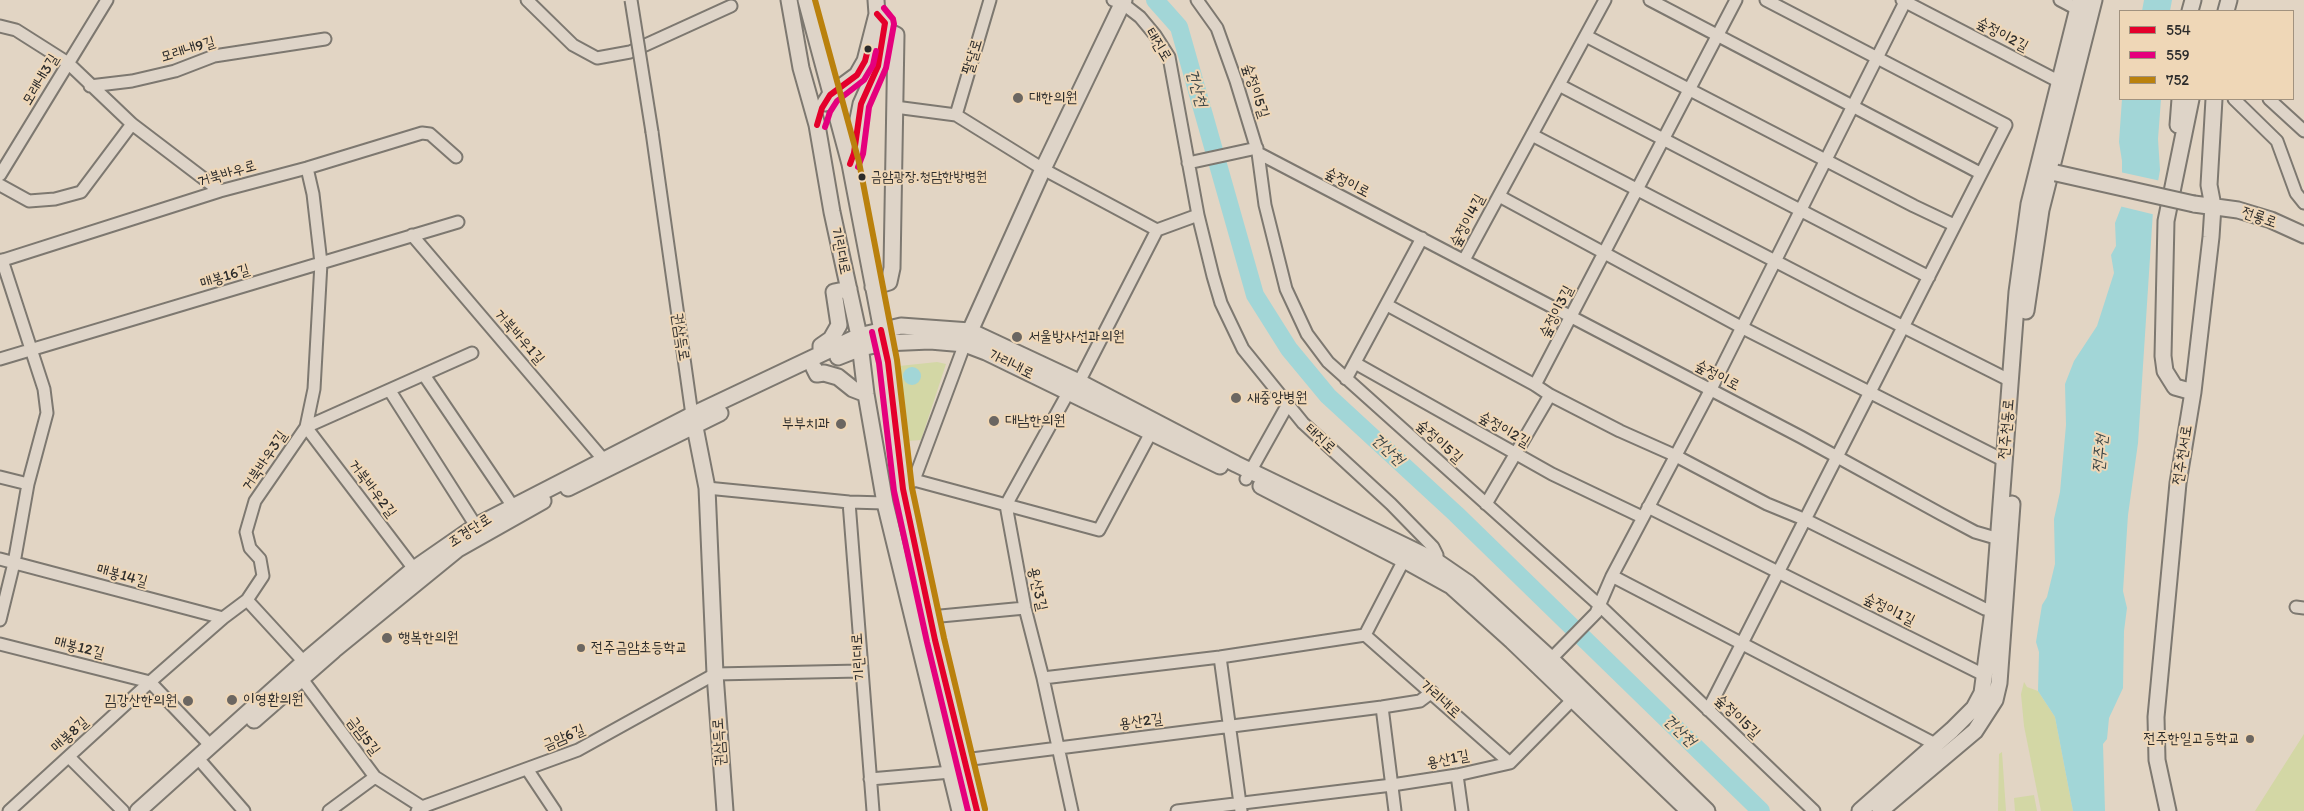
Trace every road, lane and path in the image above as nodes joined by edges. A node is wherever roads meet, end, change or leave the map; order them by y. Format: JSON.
{"nodes":[{"id":1,"x":107,"y":0,"type":"edge"},
{"id":2,"x":528,"y":0,"type":"edge"},
{"id":3,"x":631,"y":0,"type":"edge"},
{"id":4,"x":789,"y":0,"type":"edge"},
{"id":5,"x":806,"y":0,"type":"edge"},
{"id":6,"x":990,"y":0,"type":"edge"},
{"id":7,"x":1197,"y":0,"type":"edge"},
{"id":8,"x":1605,"y":0,"type":"edge"},
{"id":9,"x":1736,"y":0,"type":"edge"},
{"id":10,"x":1766,"y":0,"type":"edge"},
{"id":11,"x":2060,"y":0,"type":"edge"},
{"id":12,"x":2094,"y":0,"type":"edge"},
{"id":13,"x":1120,"y":1,"type":"edge"},
{"id":14,"x":1904,"y":1,"type":"edge"},
{"id":15,"x":1655,"y":3,"type":"edge"},
{"id":16,"x":2079,"y":4,"type":"edge"},
{"id":17,"x":731,"y":6,"type":"dead end"},
{"id":18,"x":876,"y":7,"type":"edge"},
{"id":19,"x":0,"y":26,"type":"edge"},
{"id":20,"x":884,"y":29,"type":"junction"},
{"id":21,"x":1586,"y":36,"type":"junction"},
{"id":22,"x":1718,"y":36,"type":"junction"},
{"id":23,"x":325,"y":40,"type":"dead end"},
{"id":24,"x":1877,"y":56,"type":"junction"},
{"id":25,"x":68,"y":63,"type":"junction"},
{"id":26,"x":2058,"y":81,"type":"junction"},
{"id":27,"x":1559,"y":85,"type":"junction"},
{"id":28,"x":90,"y":86,"type":"junction"},
{"id":29,"x":1690,"y":89,"type":"junction"},
{"id":30,"x":830,"y":95,"type":"junction"},
{"id":31,"x":2180,"y":100,"type":"edge"},
{"id":32,"x":2191,"y":100,"type":"edge"},
{"id":33,"x":2214,"y":100,"type":"edge"},
{"id":34,"x":2235,"y":100,"type":"edge"},
{"id":35,"x":2271,"y":100,"type":"edge"},
{"id":36,"x":1852,"y":106,"type":"junction"},
{"id":37,"x":895,"y":107,"type":"junction"},
{"id":38,"x":956,"y":114,"type":"junction"},
{"id":39,"x":132,"y":124,"type":"junction"},
{"id":40,"x":817,"y":125,"type":"junction"},
{"id":41,"x":2304,"y":131,"type":"edge"},
{"id":42,"x":1532,"y":136,"type":"junction"},
{"id":43,"x":1664,"y":139,"type":"junction"},
{"id":44,"x":2182,"y":142,"type":"junction"},
{"id":45,"x":1258,"y":151,"type":"junction"},
{"id":46,"x":456,"y":157,"type":"dead end"},
{"id":47,"x":1826,"y":160,"type":"junction"},
{"id":48,"x":1192,"y":162,"type":"junction"},
{"id":49,"x":850,"y":164,"type":"junction"},
{"id":50,"x":307,"y":168,"type":"junction"},
{"id":51,"x":1043,"y":169,"type":"junction"},
{"id":52,"x":2047,"y":172,"type":"junction"},
{"id":53,"x":1980,"y":173,"type":"junction"},
{"id":54,"x":0,"y":175,"type":"edge"},
{"id":55,"x":0,"y":185,"type":"edge"},
{"id":56,"x":1637,"y":190,"type":"junction"},
{"id":57,"x":220,"y":191,"type":"junction"},
{"id":58,"x":1499,"y":196,"type":"junction"},
{"id":59,"x":2304,"y":202,"type":"edge"},
{"id":60,"x":2213,"y":206,"type":"junction"},
{"id":61,"x":1801,"y":210,"type":"junction"},
{"id":62,"x":1198,"y":215,"type":"junction"},
{"id":63,"x":458,"y":222,"type":"dead end"},
{"id":64,"x":1954,"y":224,"type":"junction"},
{"id":65,"x":1157,"y":230,"type":"junction"},
{"id":66,"x":412,"y":235,"type":"junction"},
{"id":67,"x":2304,"y":235,"type":"edge"},
{"id":68,"x":1422,"y":238,"type":"junction"},
{"id":69,"x":1604,"y":253,"type":"junction"},
{"id":70,"x":1,"y":260,"type":"edge"},
{"id":71,"x":1464,"y":260,"type":"junction"},
{"id":72,"x":1774,"y":262,"type":"junction"},
{"id":73,"x":321,"y":263,"type":"junction"},
{"id":74,"x":1929,"y":276,"type":"junction"},
{"id":75,"x":873,"y":287,"type":"junction"},
{"id":76,"x":848,"y":289,"type":"junction"},
{"id":77,"x":1387,"y":304,"type":"junction"},
{"id":78,"x":1571,"y":316,"type":"junction"},
{"id":79,"x":1741,"y":326,"type":"junction"},
{"id":80,"x":1903,"y":326,"type":"junction"},
{"id":81,"x":883,"y":337,"type":"junction"},
{"id":82,"x":967,"y":338,"type":"junction"},
{"id":83,"x":860,"y":342,"type":"junction"},
{"id":84,"x":32,"y":350,"type":"junction"},
{"id":85,"x":472,"y":354,"type":"dead end"},
{"id":86,"x":0,"y":359,"type":"edge"},
{"id":87,"x":818,"y":362,"type":"junction"},
{"id":88,"x":1355,"y":362,"type":"junction"},
{"id":89,"x":424,"y":375,"type":"junction"},
{"id":90,"x":1346,"y":379,"type":"junction"},
{"id":91,"x":2011,"y":381,"type":"junction"},
{"id":92,"x":1536,"y":385,"type":"junction"},
{"id":93,"x":1074,"y":388,"type":"junction"},
{"id":94,"x":1711,"y":389,"type":"junction"},
{"id":95,"x":390,"y":391,"type":"junction"},
{"id":96,"x":1871,"y":391,"type":"junction"},
{"id":97,"x":2193,"y":392,"type":"junction"},
{"id":98,"x":866,"y":394,"type":"junction"},
{"id":99,"x":1550,"y":395,"type":"junction"},
{"id":100,"x":1288,"y":404,"type":"junction"},
{"id":101,"x":694,"y":420,"type":"junction"},
{"id":102,"x":306,"y":427,"type":"junction"},
{"id":103,"x":1154,"y":427,"type":"junction"},
{"id":104,"x":1516,"y":454,"type":"junction"},
{"id":105,"x":1674,"y":455,"type":"junction"},
{"id":106,"x":1837,"y":457,"type":"junction"},
{"id":107,"x":603,"y":459,"type":"junction"},
{"id":108,"x":2005,"y":461,"type":"junction"},
{"id":109,"x":1248,"y":474,"type":"junction"},
{"id":110,"x":0,"y":477,"type":"edge"},
{"id":111,"x":28,"y":484,"type":"junction"},
{"id":112,"x":908,"y":485,"type":"junction"},
{"id":113,"x":707,"y":488,"type":"junction"},
{"id":114,"x":848,"y":502,"type":"junction"},
{"id":115,"x":885,"y":503,"type":"junction"},
{"id":116,"x":1486,"y":504,"type":"junction"},
{"id":117,"x":512,"y":505,"type":"junction"},
{"id":118,"x":1006,"y":506,"type":"junction"},
{"id":119,"x":1645,"y":512,"type":"junction"},
{"id":120,"x":1806,"y":520,"type":"junction"},
{"id":121,"x":476,"y":526,"type":"junction"},
{"id":122,"x":1709,"y":539,"type":"joint"},
{"id":123,"x":1998,"y":539,"type":"junction"},
{"id":124,"x":1407,"y":554,"type":"junction"},
{"id":125,"x":0,"y":559,"type":"edge"},
{"id":126,"x":1436,"y":561,"type":"junction"},
{"id":127,"x":14,"y":563,"type":"junction"},
{"id":128,"x":414,"y":569,"type":"junction"},
{"id":129,"x":1779,"y":571,"type":"junction"},
{"id":130,"x":1612,"y":576,"type":"junction"},
{"id":131,"x":247,"y":600,"type":"junction"},
{"id":132,"x":1025,"y":608,"type":"junction"},
{"id":133,"x":1597,"y":608,"type":"junction"},
{"id":134,"x":1993,"y":610,"type":"junction"},
{"id":135,"x":930,"y":617,"type":"junction"},
{"id":136,"x":223,"y":618,"type":"junction"},
{"id":137,"x":0,"y":620,"type":"edge"},
{"id":138,"x":1365,"y":635,"type":"junction"},
{"id":139,"x":1743,"y":643,"type":"junction"},
{"id":140,"x":0,"y":644,"type":"edge"},
{"id":141,"x":1220,"y":657,"type":"junction"},
{"id":142,"x":1550,"y":660,"type":"junction"},
{"id":143,"x":304,"y":662,"type":"junction"},
{"id":144,"x":860,"y":671,"type":"junction"},
{"id":145,"x":715,"y":674,"type":"junction"},
{"id":146,"x":1986,"y":676,"type":"junction"},
{"id":147,"x":302,"y":678,"type":"junction"},
{"id":148,"x":1044,"y":678,"type":"junction"},
{"id":149,"x":150,"y":682,"type":"junction"},
{"id":150,"x":1432,"y":692,"type":"junction"},
{"id":151,"x":1578,"y":695,"type":"junction"},
{"id":152,"x":1382,"y":707,"type":"junction"},
{"id":153,"x":1708,"y":710,"type":"junction"},
{"id":154,"x":1229,"y":726,"type":"junction"},
{"id":155,"x":1935,"y":744,"type":"junction"},
{"id":156,"x":210,"y":745,"type":"junction"},
{"id":157,"x":1057,"y":747,"type":"junction"},
{"id":158,"x":69,"y":756,"type":"junction"},
{"id":159,"x":964,"y":760,"type":"junction"},
{"id":160,"x":1510,"y":762,"type":"junction"},
{"id":161,"x":203,"y":764,"type":"junction"},
{"id":162,"x":527,"y":769,"type":"junction"},
{"id":163,"x":950,"y":772,"type":"junction"},
{"id":164,"x":1457,"y":774,"type":"junction"},
{"id":165,"x":375,"y":777,"type":"junction"},
{"id":166,"x":870,"y":779,"type":"junction"},
{"id":167,"x":1392,"y":785,"type":"junction"},
{"id":168,"x":1241,"y":808,"type":"edge"},
{"id":169,"x":421,"y":810,"type":"edge"},
{"id":170,"x":9,"y":811,"type":"edge"},
{"id":171,"x":123,"y":811,"type":"edge"},
{"id":172,"x":138,"y":811,"type":"edge"},
{"id":173,"x":152,"y":811,"type":"edge"},
{"id":174,"x":244,"y":811,"type":"edge"},
{"id":175,"x":330,"y":811,"type":"edge"},
{"id":176,"x":555,"y":811,"type":"edge"},
{"id":177,"x":725,"y":811,"type":"edge"},
{"id":178,"x":873,"y":811,"type":"edge"},
{"id":179,"x":960,"y":811,"type":"edge"},
{"id":180,"x":977,"y":811,"type":"edge"},
{"id":181,"x":1072,"y":811,"type":"edge"},
{"id":182,"x":1178,"y":811,"type":"edge"},
{"id":183,"x":1395,"y":811,"type":"edge"},
{"id":184,"x":1462,"y":811,"type":"edge"},
{"id":185,"x":1689,"y":811,"type":"edge"},
{"id":186,"x":1707,"y":811,"type":"edge"},
{"id":187,"x":1814,"y":811,"type":"edge"},
{"id":188,"x":1860,"y":811,"type":"edge"},
{"id":189,"x":1880,"y":811,"type":"edge"},
{"id":190,"x":2168,"y":811,"type":"edge"}],
"edges":[{"from":1,"to":25,"type":"street","name":"모래내3길"},
{"from":2,"to":17,"type":"street"},
{"from":3,"to":101,"type":"street","name":"권삼득로","bridge":true},
{"from":4,"to":40,"type":"street","name":"기린대로"},
{"from":5,"to":30,"type":"street","name":"기린대로"},
{"from":6,"to":38,"type":"street","name":"팔달로"},
{"from":7,"to":45,"type":"street","name":"숲정이5길"},
{"from":8,"to":21,"type":"street","name":"숲정이4길"},
{"from":9,"to":22,"type":"street","name":"숲정이3길"},
{"from":10,"to":24,"type":"street"},
{"from":11,"to":16,"type":"street"},
{"from":12,"to":52,"type":"street","name":"전주천동로"},
{"from":13,"to":48,"type":"street","name":"태진로"},
{"from":13,"to":51,"type":"street","name":"태진로"},
{"from":14,"to":24,"type":"street","name":"숲정이2길"},
{"from":14,"to":26,"type":"street","name":"숲정이2길"},
{"from":15,"to":22,"type":"street"},
{"from":16,"to":26,"type":"street","name":"전주천동로"},
{"from":18,"to":20,"type":"street"},
{"from":18,"to":30,"type":"street"},
{"from":19,"to":25,"type":"street"},
{"from":20,"to":37,"type":"street"},
{"from":20,"to":49,"type":"street"},
{"from":21,"to":27,"type":"street","name":"숲정이4길"},
{"from":21,"to":29,"type":"street"},
{"from":22,"to":29,"type":"street","name":"숲정이3길"},
{"from":22,"to":36,"type":"street"},
{"from":23,"to":28,"type":"street","name":"모래내9길"},
{"from":24,"to":36,"type":"street","name":"숲정이2길"},
{"from":24,"to":53,"type":"street"},
{"from":25,"to":28,"type":"street"},
{"from":25,"to":54,"type":"street","name":"모래내3길"},
{"from":26,"to":52,"type":"street","name":"전주천동로"},
{"from":27,"to":42,"type":"street","name":"숲정이4길"},
{"from":27,"to":43,"type":"street"},
{"from":28,"to":39,"type":"street"},
{"from":29,"to":43,"type":"street","name":"숲정이3길"},
{"from":29,"to":47,"type":"street"},
{"from":30,"to":40,"type":"street"},
{"from":30,"to":49,"type":"street","name":"기린대로"},
{"from":31,"to":44,"type":"street"},
{"from":32,"to":44,"type":"street"},
{"from":33,"to":60,"type":"street","name":"전주천서로"},
{"from":34,"to":59,"type":"street"},
{"from":35,"to":41,"type":"street"},
{"from":36,"to":47,"type":"street","name":"숲정이2길"},
{"from":36,"to":53,"type":"street"},
{"from":37,"to":38,"type":"street"},
{"from":37,"to":75,"type":"street"},
{"from":38,"to":51,"type":"street"},
{"from":39,"to":55,"type":"street"},
{"from":39,"to":57,"type":"street"},
{"from":40,"to":76,"type":"street","name":"기린대로"},
{"from":42,"to":56,"type":"street"},
{"from":42,"to":58,"type":"street","name":"숲정이4길"},
{"from":43,"to":56,"type":"street","name":"숲정이3길"},
{"from":43,"to":61,"type":"street"},
{"from":44,"to":97,"type":"street"},
{"from":45,"to":48,"type":"street"},
{"from":45,"to":68,"type":"street","name":"숲정이로"},
{"from":45,"to":90,"type":"street","name":"숲정이5길"},
{"from":46,"to":50,"type":"street","name":"거북바우로"},
{"from":47,"to":61,"type":"street","name":"숲정이2길"},
{"from":47,"to":64,"type":"street"},
{"from":48,"to":62,"type":"street","name":"태진로"},
{"from":49,"to":75,"type":"street","name":"기린대로"},
{"from":50,"to":57,"type":"street","name":"거북바우로"},
{"from":50,"to":73,"type":"street","name":"거북바우3길"},
{"from":51,"to":65,"type":"street"},
{"from":51,"to":82,"type":"street","name":"태진로"},
{"from":52,"to":60,"type":"street","name":"전룡로","bridge":true},
{"from":52,"to":91,"type":"street","name":"전주천동로"},
{"from":52,"to":189,"type":"street","name":"전주천동로"},
{"from":53,"to":64,"type":"street"},
{"from":56,"to":69,"type":"street","name":"숲정이3길"},
{"from":56,"to":72,"type":"street"},
{"from":57,"to":70,"type":"street","name":"거북바우로"},
{"from":58,"to":69,"type":"street","name":"숲정이4길"},
{"from":58,"to":71,"type":"street","name":"숲정이4길"},
{"from":60,"to":67,"type":"street","name":"전룡로"},
{"from":60,"to":97,"type":"street","name":"전주천서로"},
{"from":61,"to":72,"type":"street","name":"숲정이2길"},
{"from":61,"to":74,"type":"street"},
{"from":62,"to":65,"type":"street"},
{"from":62,"to":100,"type":"street","name":"태진로"},
{"from":63,"to":66,"type":"street","name":"매봉16길"},
{"from":64,"to":74,"type":"street"},
{"from":65,"to":93,"type":"street"},
{"from":66,"to":73,"type":"street","name":"매봉16길"},
{"from":66,"to":107,"type":"street","name":"거북바우1길"},
{"from":68,"to":71,"type":"street","name":"숲정이로"},
{"from":68,"to":77,"type":"street"},
{"from":69,"to":78,"type":"street","name":"숲정이3길"},
{"from":69,"to":79,"type":"street"},
{"from":70,"to":84,"type":"street"},
{"from":71,"to":78,"type":"street","name":"숲정이로"},
{"from":72,"to":79,"type":"street","name":"숲정이2길"},
{"from":72,"to":80,"type":"street"},
{"from":73,"to":84,"type":"street","name":"매봉16길"},
{"from":73,"to":102,"type":"street","name":"거북바우3길"},
{"from":74,"to":80,"type":"street"},
{"from":75,"to":81,"type":"street","name":"기린대로"},
{"from":76,"to":83,"type":"street","name":"기린대로"},
{"from":76,"to":87,"type":"street"},
{"from":77,"to":88,"type":"street"},
{"from":77,"to":92,"type":"street"},
{"from":78,"to":92,"type":"street","name":"숲정이3길"},
{"from":78,"to":94,"type":"street","name":"숲정이로"},
{"from":79,"to":94,"type":"street","name":"숲정이2길"},
{"from":79,"to":96,"type":"street"},
{"from":80,"to":91,"type":"street"},
{"from":80,"to":96,"type":"street"},
{"from":81,"to":82,"type":"street","name":"가리내로"},
{"from":81,"to":83,"type":"street","name":"가리내로"},
{"from":81,"to":112,"type":"street","name":"기린대로"},
{"from":82,"to":93,"type":"street","name":"가리내로"},
{"from":82,"to":112,"type":"street"},
{"from":83,"to":87,"type":"street","name":"조경단로"},
{"from":83,"to":98,"type":"street","name":"기린대로"},
{"from":84,"to":86,"type":"street","name":"매봉16길"},
{"from":84,"to":111,"type":"street"},
{"from":85,"to":89,"type":"street","name":"거북바우3길"},
{"from":87,"to":98,"type":"street"},
{"from":87,"to":101,"type":"street","name":"조경단로"},
{"from":88,"to":90,"type":"street"},
{"from":88,"to":104,"type":"street","name":"숲정이2길"},
{"from":89,"to":95,"type":"street","name":"거북바우3길"},
{"from":89,"to":117,"type":"street"},
{"from":90,"to":116,"type":"street","name":"숲정이5길"},
{"from":91,"to":108,"type":"street","name":"전주천동로"},
{"from":92,"to":99,"type":"street"},
{"from":93,"to":103,"type":"street","name":"가리내로"},
{"from":93,"to":118,"type":"street"},
{"from":94,"to":105,"type":"street","name":"숲정이2길"},
{"from":94,"to":106,"type":"street","name":"숲정이로"},
{"from":95,"to":102,"type":"street","name":"거북바우3길"},
{"from":95,"to":121,"type":"street"},
{"from":96,"to":106,"type":"street"},
{"from":96,"to":108,"type":"street"},
{"from":97,"to":190,"type":"street","name":"전주천서로"},
{"from":98,"to":115,"type":"street","name":"기린대로"},
{"from":99,"to":104,"type":"street"},
{"from":99,"to":105,"type":"street"},
{"from":100,"to":109,"type":"street"},
{"from":100,"to":126,"type":"street","name":"태진로"},
{"from":101,"to":107,"type":"street","name":"조경단로"},
{"from":101,"to":113,"type":"street","name":"권삼득로"},
{"from":101,"to":147,"type":"street","name":"조경단로"},
{"from":102,"to":128,"type":"street","name":"거북바우2길"},
{"from":102,"to":131,"type":"street","name":"거북바우3길"},
{"from":103,"to":109,"type":"street","name":"가리내로"},
{"from":103,"to":118,"type":"street"},
{"from":104,"to":116,"type":"street"},
{"from":104,"to":119,"type":"street","name":"숲정이2길"},
{"from":105,"to":119,"type":"street","name":"숲정이2길"},
{"from":105,"to":120,"type":"street"},
{"from":106,"to":120,"type":"street"},
{"from":106,"to":123,"type":"street","name":"숲정이로"},
{"from":107,"to":117,"type":"street","name":"조경단로"},
{"from":108,"to":123,"type":"street","name":"전주천동로"},
{"from":109,"to":124,"type":"street","name":"가리내로"},
{"from":110,"to":111,"type":"street"},
{"from":111,"to":127,"type":"street"},
{"from":112,"to":118,"type":"street"},
{"from":112,"to":135,"type":"street","name":"기린대로"},
{"from":113,"to":114,"type":"street"},
{"from":113,"to":145,"type":"street","name":"권삼득로"},
{"from":114,"to":115,"type":"street"},
{"from":114,"to":144,"type":"street","name":"기린대로"},
{"from":115,"to":163,"type":"street","name":"기린대로"},
{"from":116,"to":133,"type":"street","name":"숲정이5길"},
{"from":117,"to":121,"type":"street","name":"조경단로"},
{"from":118,"to":132,"type":"street","name":"용산3길"},
{"from":119,"to":122,"type":"street","name":"숲정이2길"},
{"from":119,"to":130,"type":"street","name":"숲정이2길"},
{"from":120,"to":129,"type":"street"},
{"from":120,"to":134,"type":"street"},
{"from":121,"to":128,"type":"street","name":"조경단로"},
{"from":122,"to":129,"type":"street","name":"숲정이1길"},
{"from":123,"to":134,"type":"street","name":"전주천동로"},
{"from":124,"to":126,"type":"street","name":"가리내로"},
{"from":124,"to":138,"type":"street"},
{"from":124,"to":142,"type":"street","name":"가리내로"},
{"from":125,"to":127,"type":"street","name":"매봉14길"},
{"from":126,"to":142,"type":"street","name":"가리내로"},
{"from":127,"to":136,"type":"street","name":"매봉14길"},
{"from":127,"to":137,"type":"street"},
{"from":128,"to":143,"type":"street","name":"조경단로"},
{"from":129,"to":139,"type":"street"},
{"from":129,"to":146,"type":"street","name":"숲정이1길"},
{"from":130,"to":133,"type":"street","name":"숲정이2길"},
{"from":130,"to":139,"type":"street"},
{"from":131,"to":136,"type":"street"},
{"from":131,"to":143,"type":"street"},
{"from":132,"to":135,"type":"street"},
{"from":132,"to":148,"type":"street","name":"용산3길"},
{"from":133,"to":142,"type":"street","name":"숲정이2길"},
{"from":133,"to":153,"type":"street","name":"숲정이5길"},
{"from":134,"to":146,"type":"street","name":"전주천동로"},
{"from":135,"to":159,"type":"street","name":"기린대로"},
{"from":136,"to":149,"type":"street"},
{"from":138,"to":141,"type":"street"},
{"from":138,"to":150,"type":"street","name":"가리내로"},
{"from":139,"to":153,"type":"street"},
{"from":139,"to":155,"type":"street"},
{"from":140,"to":149,"type":"street","name":"매봉12길"},
{"from":141,"to":148,"type":"street"},
{"from":141,"to":154,"type":"street"},
{"from":142,"to":151,"type":"street","name":"가리내로"},
{"from":143,"to":147,"type":"street"},
{"from":143,"to":156,"type":"street","name":"조경단로"},
{"from":144,"to":145,"type":"street"},
{"from":144,"to":166,"type":"street","name":"기린대로"},
{"from":145,"to":162,"type":"street","name":"금암6길"},
{"from":145,"to":177,"type":"street","name":"권삼득로"},
{"from":146,"to":155,"type":"street","name":"전주천동로"},
{"from":147,"to":161,"type":"street","name":"조경단로"},
{"from":147,"to":165,"type":"street","name":"금암5길"},
{"from":148,"to":157,"type":"street","name":"용산3길"},
{"from":149,"to":156,"type":"street"},
{"from":149,"to":158,"type":"street","name":"매봉8길"},
{"from":150,"to":152,"type":"street"},
{"from":150,"to":160,"type":"street","name":"가리내로"},
{"from":151,"to":160,"type":"street"},
{"from":151,"to":185,"type":"street","name":"가리내로"},
{"from":151,"to":186,"type":"street","name":"가리내로"},
{"from":152,"to":154,"type":"street","name":"용산2길"},
{"from":152,"to":167,"type":"street"},
{"from":153,"to":187,"type":"street","name":"숲정이5길"},
{"from":154,"to":157,"type":"street","name":"용산2길"},
{"from":154,"to":168,"type":"street"},
{"from":155,"to":188,"type":"street","name":"전주천동로"},
{"from":156,"to":172,"type":"street","name":"조경단로"},
{"from":157,"to":159,"type":"street"},
{"from":157,"to":181,"type":"street","name":"용산3길"},
{"from":158,"to":170,"type":"street","name":"매봉8길"},
{"from":158,"to":171,"type":"street"},
{"from":159,"to":180,"type":"street","name":"기린대로"},
{"from":160,"to":164,"type":"street","name":"용산1길"},
{"from":161,"to":173,"type":"street","name":"조경단로"},
{"from":161,"to":174,"type":"street"},
{"from":162,"to":169,"type":"street","name":"금암6길"},
{"from":162,"to":176,"type":"street"},
{"from":163,"to":166,"type":"street"},
{"from":163,"to":179,"type":"street","name":"기린대로"},
{"from":164,"to":167,"type":"street","name":"용산1길"},
{"from":164,"to":184,"type":"street"},
{"from":165,"to":169,"type":"street","name":"금암5길"},
{"from":165,"to":175,"type":"street"},
{"from":166,"to":178,"type":"street","name":"기린대로"},
{"from":167,"to":168,"type":"street","name":"용산1길"},
{"from":167,"to":183,"type":"street"},
{"from":168,"to":182,"type":"street"}]}
